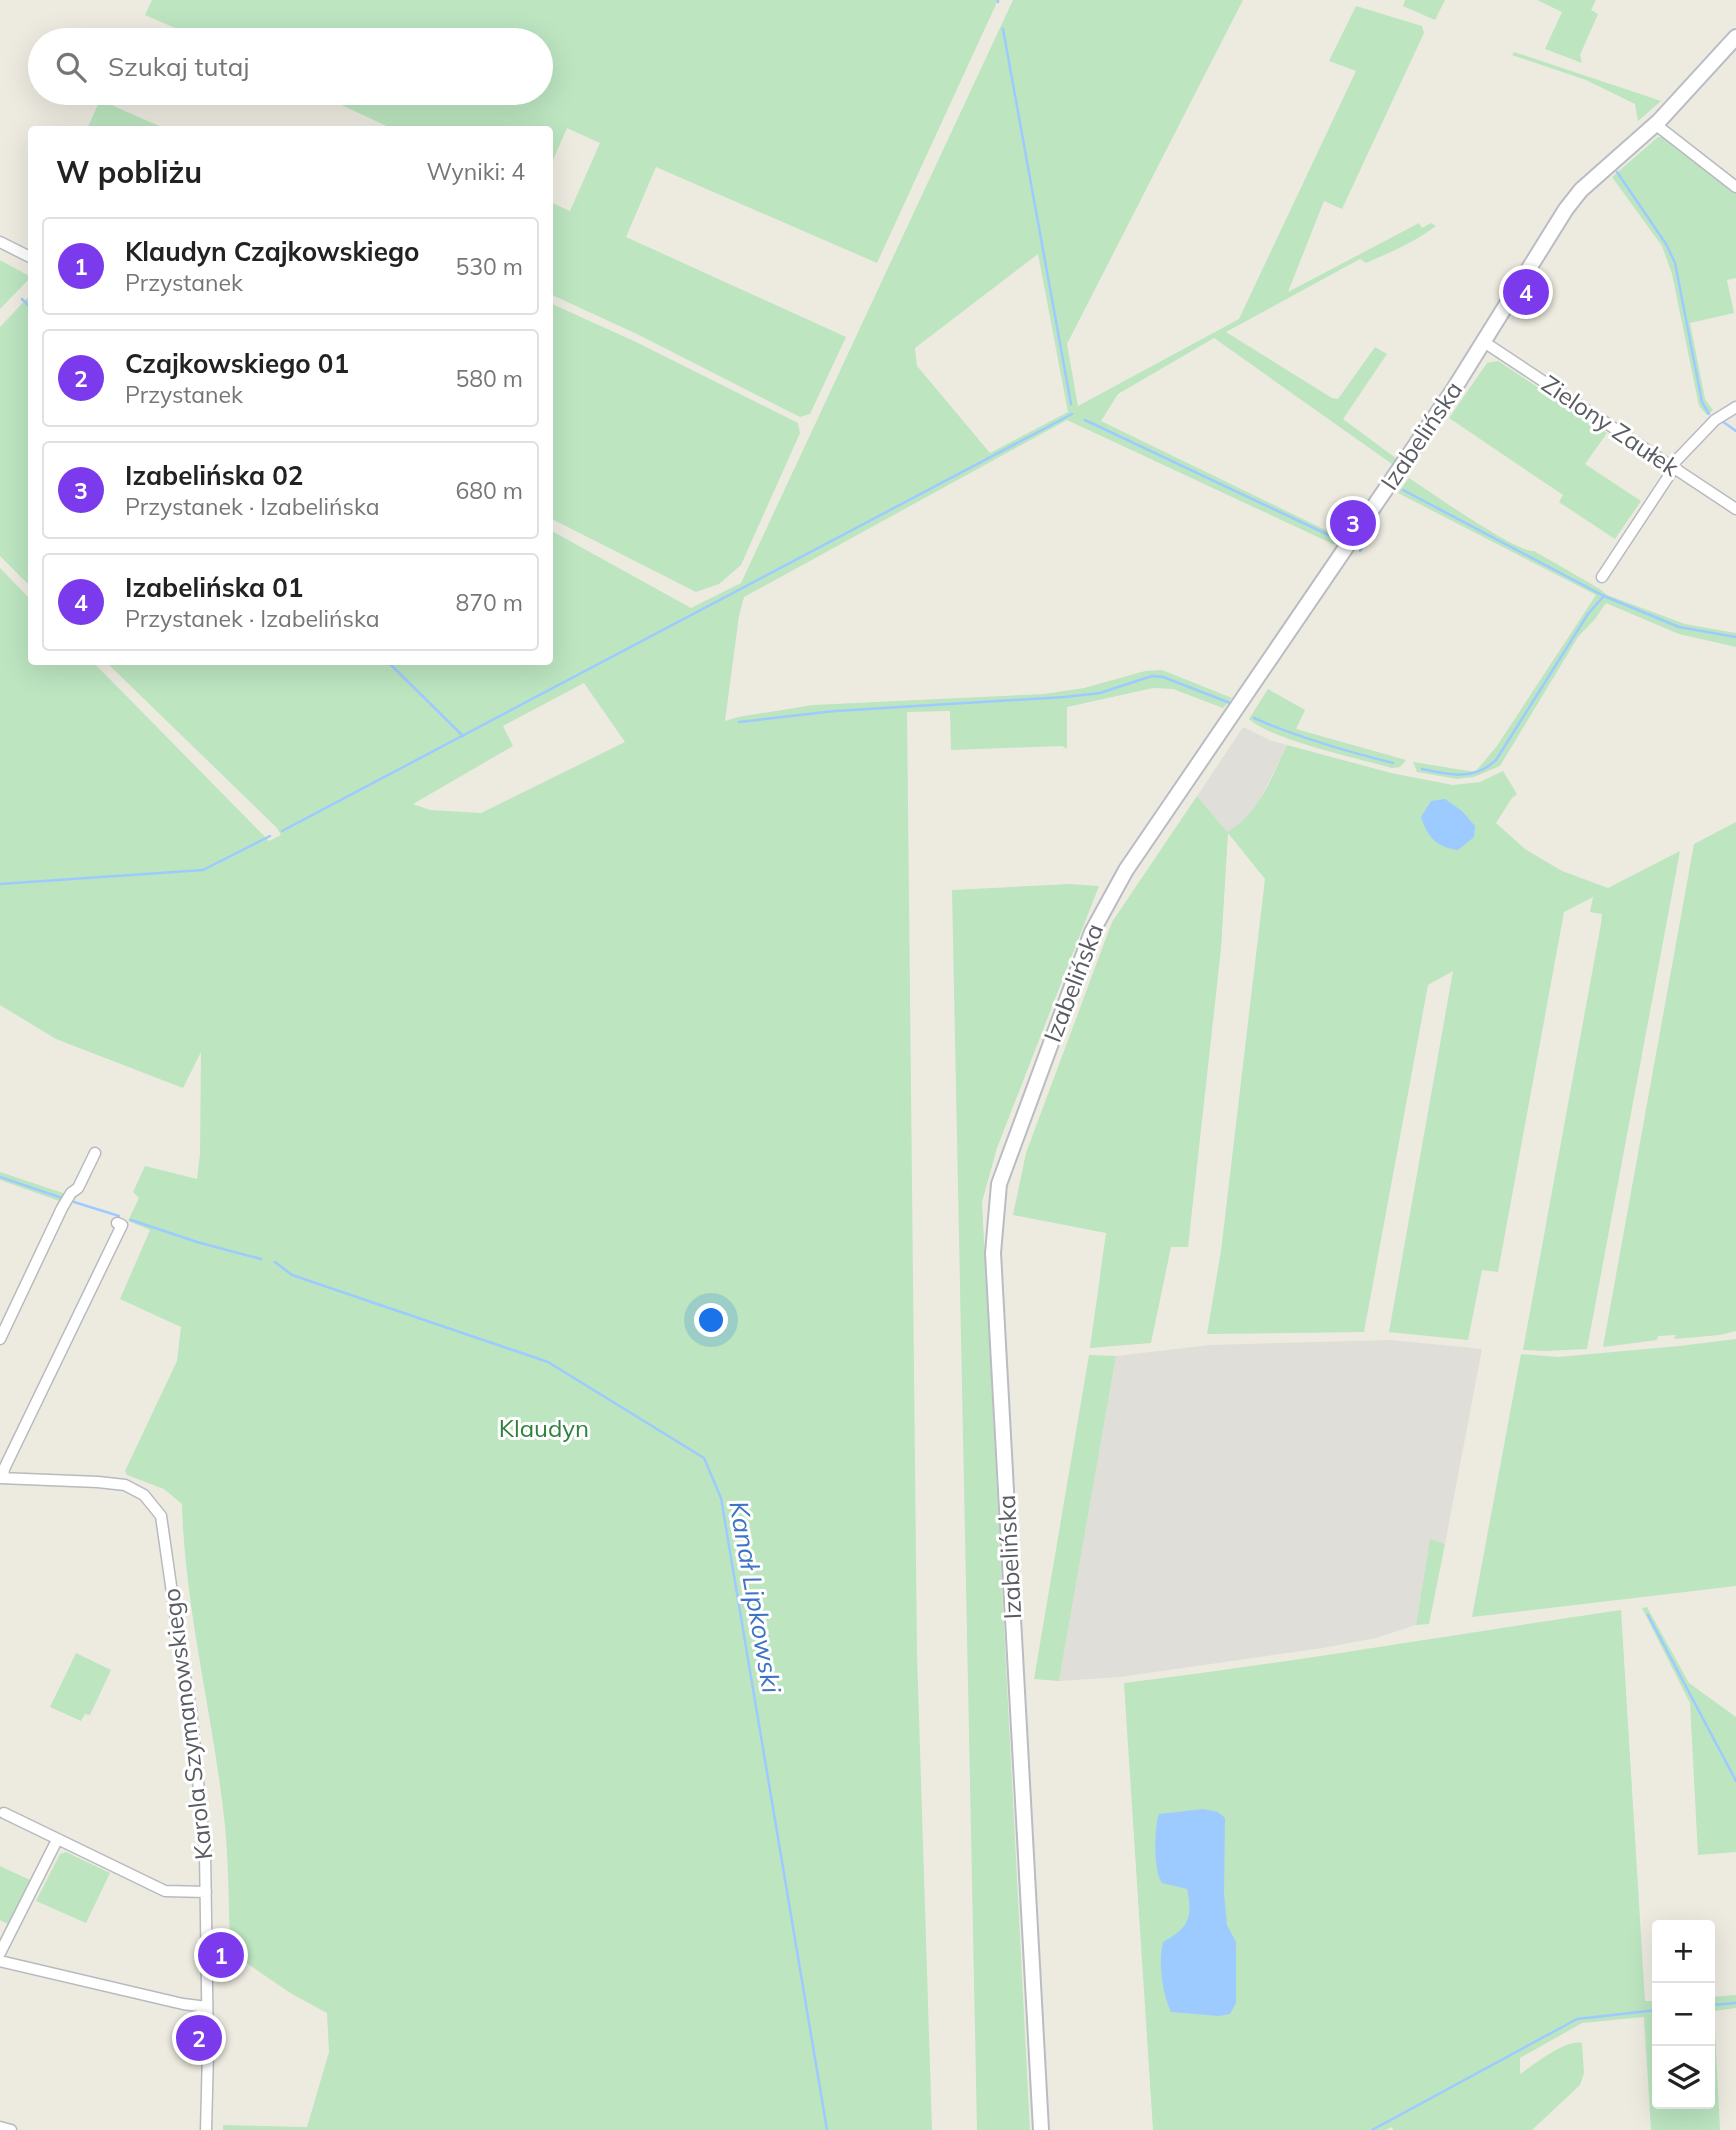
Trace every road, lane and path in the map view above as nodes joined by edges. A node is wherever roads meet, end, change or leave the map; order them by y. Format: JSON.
{"nodes":[{"id":1,"x":1736,"y":37,"type":"edge"},
{"id":2,"x":1655,"y":124,"type":"junction"},
{"id":3,"x":1736,"y":187,"type":"edge"},
{"id":4,"x":0,"y":243,"type":"edge"},
{"id":5,"x":28,"y":256,"type":"edge"},
{"id":6,"x":1485,"y":342,"type":"junction"},
{"id":7,"x":1736,"y":407,"type":"edge"},
{"id":8,"x":1673,"y":467,"type":"junction"},
{"id":9,"x":1736,"y":509,"type":"edge"},
{"id":10,"x":1602,"y":577,"type":"dead end"},
{"id":11,"x":95,"y":1153,"type":"dead end"},
{"id":12,"x":117,"y":1223,"type":"dead end"},
{"id":13,"x":0,"y":1339,"type":"edge"},
{"id":14,"x":1,"y":1478,"type":"edge"},
{"id":15,"x":4,"y":1813,"type":"dead end"},
{"id":16,"x":57,"y":1840,"type":"junction"},
{"id":17,"x":206,"y":1892,"type":"junction"},
{"id":18,"x":0,"y":1953,"type":"edge"},
{"id":19,"x":0,"y":1961,"type":"edge"},
{"id":20,"x":207,"y":2007,"type":"junction"},
{"id":21,"x":0,"y":2127,"type":"edge"},
{"id":22,"x":11,"y":2130,"type":"edge"},
{"id":23,"x":206,"y":2130,"type":"edge"},
{"id":24,"x":1041,"y":2130,"type":"edge"}],
"edges":[{"from":1,"to":2,"type":"street","name":"Izabelińska"},
{"from":2,"to":3,"type":"street"},
{"from":2,"to":6,"type":"street","name":"Izabelińska"},
{"from":4,"to":5,"type":"street"},
{"from":6,"to":8,"type":"street","name":"Zielony Zaułek"},
{"from":6,"to":24,"type":"street","name":"Izabelińska"},
{"from":7,"to":8,"type":"street"},
{"from":8,"to":9,"type":"street","name":"Zielony Zaułek"},
{"from":8,"to":10,"type":"street"},
{"from":11,"to":13,"type":"street"},
{"from":12,"to":14,"type":"street"},
{"from":14,"to":17,"type":"street","name":"Karola Szymanowskiego"},
{"from":15,"to":16,"type":"street"},
{"from":16,"to":17,"type":"street"},
{"from":16,"to":18,"type":"street"},
{"from":17,"to":20,"type":"street","name":"Karola Szymanowskiego"},
{"from":19,"to":20,"type":"street"},
{"from":20,"to":23,"type":"street","name":"Karola Szymanowskiego"},
{"from":21,"to":22,"type":"street"}]}
